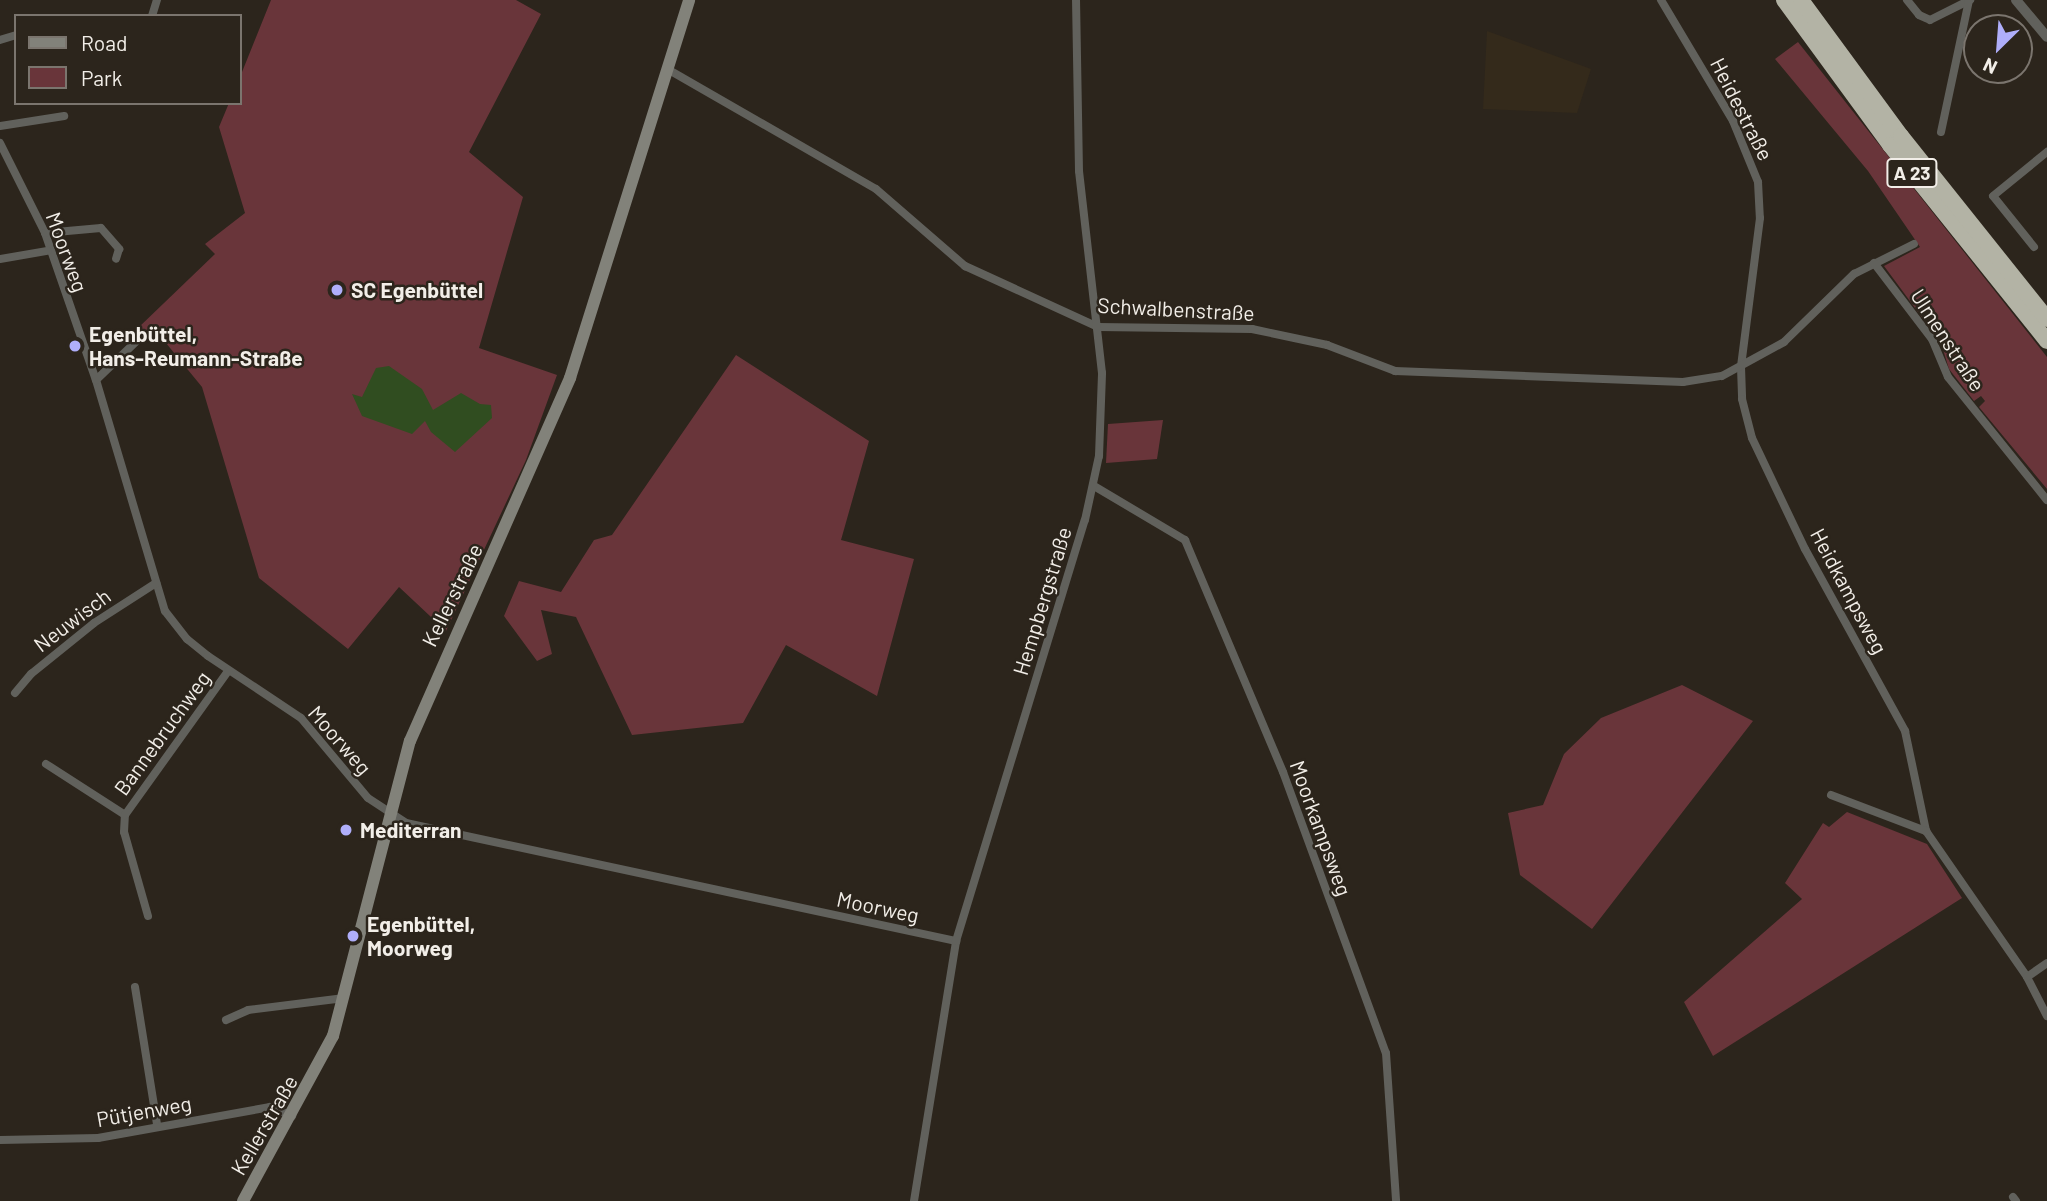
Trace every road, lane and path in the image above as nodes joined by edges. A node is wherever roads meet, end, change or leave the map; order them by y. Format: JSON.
{"nodes":[{"id":1,"x":689,"y":0,"type":"edge"},
{"id":2,"x":1076,"y":0,"type":"edge"},
{"id":3,"x":1661,"y":0,"type":"edge"},
{"id":4,"x":1784,"y":0,"type":"edge"},
{"id":5,"x":1801,"y":0,"type":"edge"},
{"id":6,"x":1908,"y":0,"type":"edge"},
{"id":7,"x":1969,"y":0,"type":"edge"},
{"id":8,"x":2016,"y":0,"type":"edge"},
{"id":9,"x":2047,"y":37,"type":"edge"},
{"id":10,"x":669,"y":70,"type":"junction"},
{"id":11,"x":64,"y":116,"type":"dead end"},
{"id":12,"x":0,"y":126,"type":"edge"},
{"id":13,"x":1941,"y":132,"type":"dead end"},
{"id":14,"x":0,"y":143,"type":"edge"},
{"id":15,"x":2047,"y":152,"type":"edge"},
{"id":16,"x":45,"y":233,"type":"junction"},
{"id":17,"x":1914,"y":244,"type":"dead end"},
{"id":18,"x":2034,"y":247,"type":"dead end"},
{"id":19,"x":47,"y":251,"type":"junction"},
{"id":20,"x":0,"y":258,"type":"edge"},
{"id":21,"x":116,"y":259,"type":"dead end"},
{"id":22,"x":1874,"y":263,"type":"junction"},
{"id":23,"x":2047,"y":319,"type":"edge"},
{"id":24,"x":1098,"y":327,"type":"junction"},
{"id":25,"x":144,"y":334,"type":"dead end"},
{"id":26,"x":2047,"y":341,"type":"edge"},
{"id":27,"x":1741,"y":368,"type":"junction"},
{"id":28,"x":96,"y":380,"type":"junction"},
{"id":29,"x":1094,"y":486,"type":"junction"},
{"id":30,"x":2047,"y":499,"type":"edge"},
{"id":31,"x":156,"y":583,"type":"junction"},
{"id":32,"x":229,"y":671,"type":"junction"},
{"id":33,"x":15,"y":693,"type":"dead end"},
{"id":34,"x":46,"y":764,"type":"dead end"},
{"id":35,"x":1831,"y":794,"type":"dead end"},
{"id":36,"x":389,"y":813,"type":"junction"},
{"id":37,"x":125,"y":815,"type":"junction"},
{"id":38,"x":1926,"y":831,"type":"junction"},
{"id":39,"x":148,"y":916,"type":"dead end"},
{"id":40,"x":956,"y":941,"type":"junction"},
{"id":41,"x":2047,"y":963,"type":"edge"},
{"id":42,"x":2027,"y":977,"type":"junction"},
{"id":43,"x":135,"y":987,"type":"dead end"},
{"id":44,"x":344,"y":998,"type":"junction"},
{"id":45,"x":2047,"y":1016,"type":"edge"},
{"id":46,"x":226,"y":1020,"type":"dead end"},
{"id":47,"x":292,"y":1116,"type":"junction"},
{"id":48,"x":156,"y":1125,"type":"junction"},
{"id":49,"x":0,"y":1140,"type":"edge"},
{"id":50,"x":243,"y":1201,"type":"edge"},
{"id":51,"x":914,"y":1201,"type":"edge"},
{"id":52,"x":1396,"y":1201,"type":"edge"}],
"edges":[{"from":1,"to":10,"type":"main road","name":"Kellerstraße"},
{"from":2,"to":24,"type":"street","name":"Hempbergstraße"},
{"from":3,"to":27,"type":"street","name":"Heidestraße"},
{"from":4,"to":26,"type":"highway","number":"A 23"},
{"from":5,"to":23,"type":"highway","number":"A 23"},
{"from":6,"to":7,"type":"street"},
{"from":7,"to":13,"type":"street"},
{"from":8,"to":9,"type":"street"},
{"from":10,"to":24,"type":"street","name":"Schwalbenstraße"},
{"from":10,"to":36,"type":"main road","name":"Kellerstraße"},
{"from":11,"to":12,"type":"street"},
{"from":14,"to":16,"type":"street","name":"Moorweg"},
{"from":15,"to":18,"type":"street"},
{"from":16,"to":19,"type":"street","name":"Moorweg"},
{"from":16,"to":21,"type":"street"},
{"from":17,"to":22,"type":"street","name":"Schwalbenstraße"},
{"from":19,"to":20,"type":"street"},
{"from":19,"to":28,"type":"street","name":"Moorweg"},
{"from":22,"to":27,"type":"street","name":"Schwalbenstraße"},
{"from":22,"to":30,"type":"street","name":"Ulmenstraße"},
{"from":24,"to":27,"type":"street","name":"Schwalbenstraße"},
{"from":24,"to":29,"type":"street","name":"Hempbergstraße"},
{"from":25,"to":28,"type":"street"},
{"from":27,"to":38,"type":"street","name":"Heidkampsweg"},
{"from":28,"to":31,"type":"street","name":"Moorweg"},
{"from":29,"to":40,"type":"street","name":"Hempbergstraße"},
{"from":29,"to":52,"type":"street","name":"Moorkampsweg"},
{"from":31,"to":32,"type":"street","name":"Moorweg"},
{"from":31,"to":33,"type":"street","name":"Neuwisch"},
{"from":32,"to":36,"type":"street","name":"Moorweg"},
{"from":32,"to":37,"type":"street","name":"Bannebruchweg"},
{"from":34,"to":37,"type":"street","name":"Bannebruchweg"},
{"from":35,"to":38,"type":"street"},
{"from":36,"to":40,"type":"street","name":"Moorweg"},
{"from":36,"to":44,"type":"main road","name":"Kellerstraße"},
{"from":37,"to":39,"type":"street","name":"Bannebruchweg"},
{"from":38,"to":42,"type":"street","name":"Heidkampsweg"},
{"from":40,"to":51,"type":"street","name":"Hempbergstraße"},
{"from":41,"to":42,"type":"street"},
{"from":42,"to":45,"type":"street","name":"Heidkampsweg"},
{"from":43,"to":48,"type":"street"},
{"from":44,"to":46,"type":"street"},
{"from":44,"to":47,"type":"main road","name":"Kellerstraße"},
{"from":47,"to":48,"type":"street","name":"Pütjenweg"},
{"from":47,"to":50,"type":"main road","name":"Kellerstraße"},
{"from":48,"to":49,"type":"street","name":"Pütjenweg"}]}
